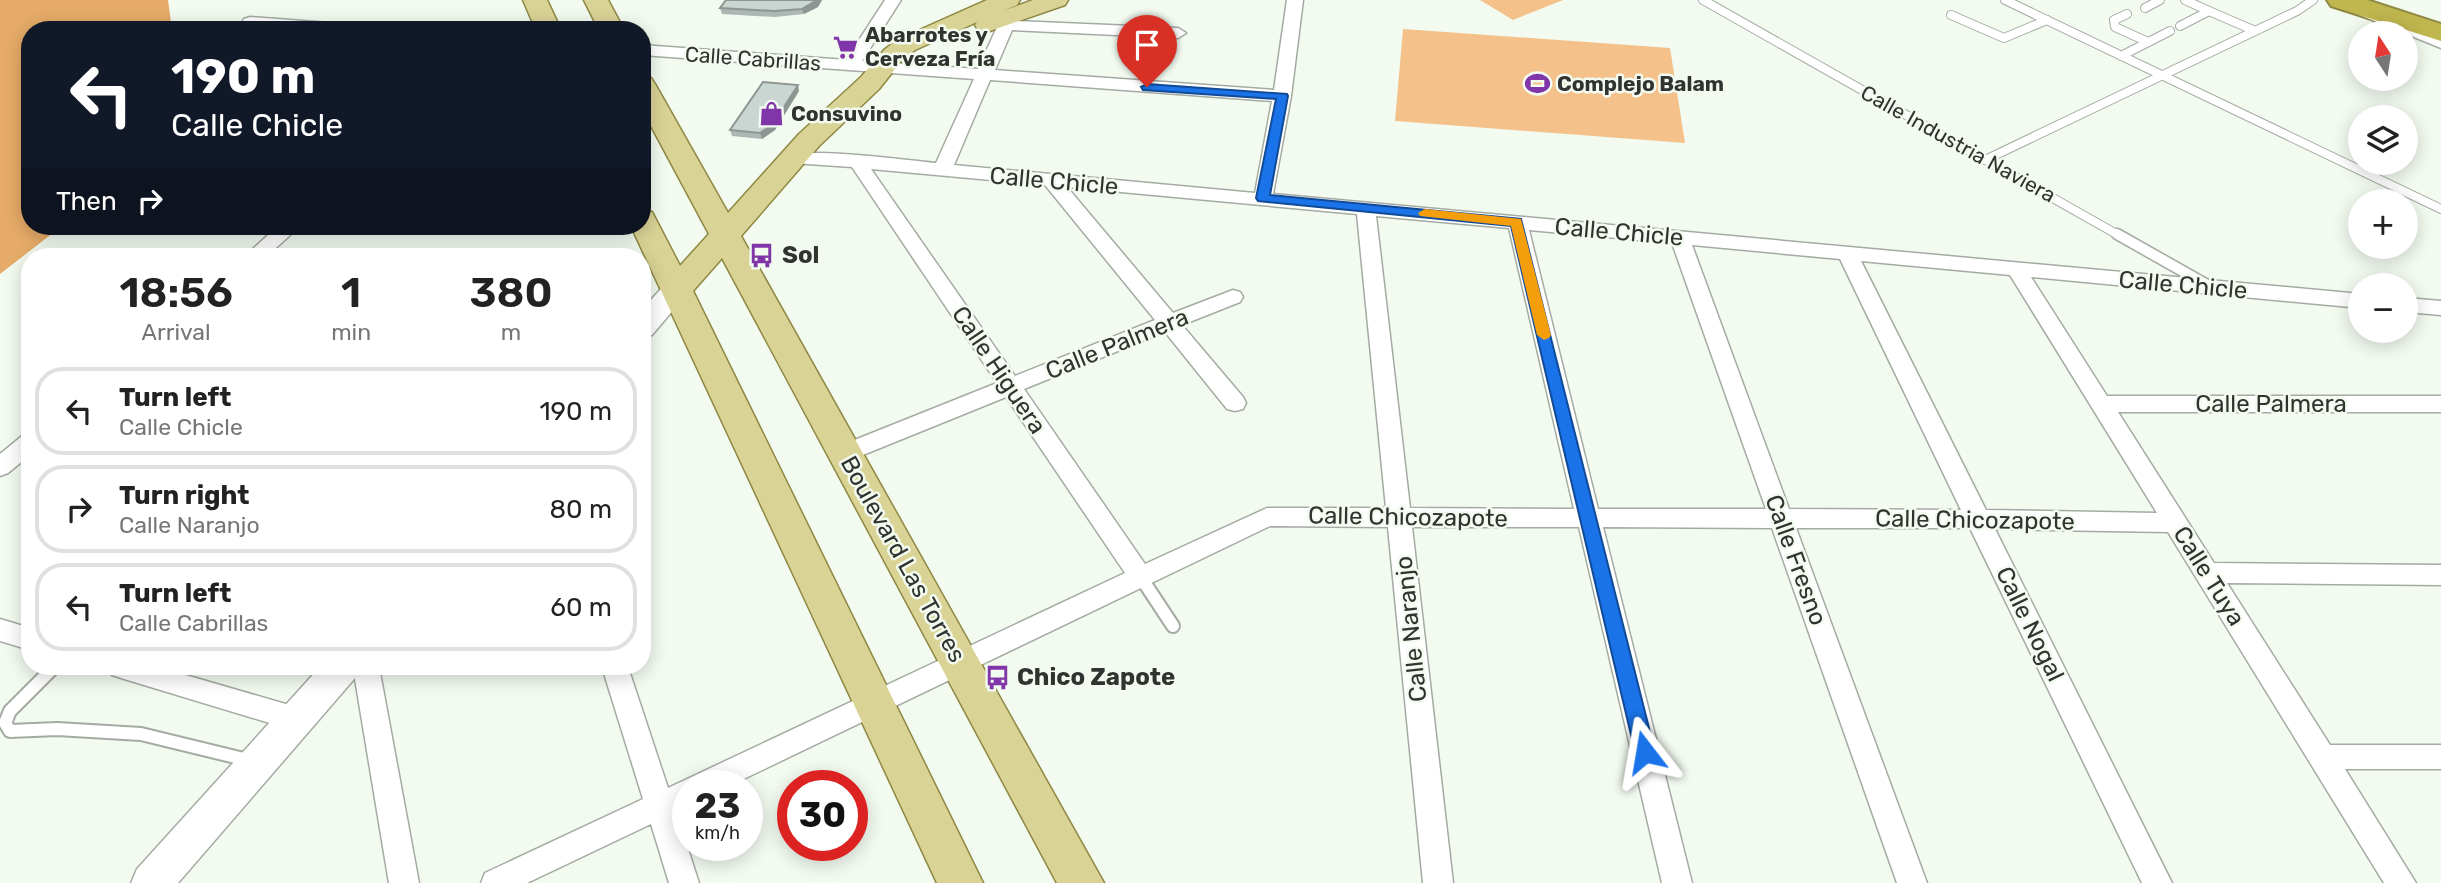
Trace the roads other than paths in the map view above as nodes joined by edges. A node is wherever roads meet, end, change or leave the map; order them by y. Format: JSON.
{"nodes":[{"id":1,"x":535,"y":0,"type":"edge"},
{"id":2,"x":596,"y":0,"type":"edge"},
{"id":3,"x":893,"y":0,"type":"edge"},
{"id":4,"x":1056,"y":0,"type":"edge"},
{"id":5,"x":1295,"y":0,"type":"edge"},
{"id":6,"x":1703,"y":0,"type":"edge"},
{"id":7,"x":2005,"y":0,"type":"edge"},
{"id":8,"x":2160,"y":0,"type":"edge"},
{"id":9,"x":2185,"y":0,"type":"edge"},
{"id":10,"x":2314,"y":0,"type":"edge"},
{"id":11,"x":2338,"y":0,"type":"edge"},
{"id":12,"x":2145,"y":8,"type":"dead end"},
{"id":13,"x":2209,"y":11,"type":"junction"},
{"id":14,"x":2127,"y":13,"type":"dead end"},
{"id":15,"x":1008,"y":14,"type":"edge"},
{"id":16,"x":1951,"y":15,"type":"dead end"},
{"id":17,"x":2048,"y":20,"type":"junction"},
{"id":18,"x":545,"y":21,"type":"edge"},
{"id":19,"x":607,"y":21,"type":"edge"},
{"id":20,"x":2180,"y":26,"type":"dead end"},
{"id":21,"x":2253,"y":30,"type":"junction"},
{"id":22,"x":2170,"y":31,"type":"dead end"},
{"id":23,"x":1178,"y":33,"type":"dead end"},
{"id":24,"x":2441,"y":33,"type":"edge"},
{"id":25,"x":2148,"y":42,"type":"junction"},
{"id":26,"x":2441,"y":43,"type":"edge"},
{"id":27,"x":651,"y":51,"type":"edge"},
{"id":28,"x":2121,"y":56,"type":"junction"},
{"id":29,"x":876,"y":71,"type":"junction"},
{"id":30,"x":2161,"y":75,"type":"junction"},
{"id":31,"x":984,"y":76,"type":"junction"},
{"id":32,"x":1282,"y":96,"type":"junction"},
{"id":33,"x":651,"y":100,"type":"edge"},
{"id":34,"x":793,"y":158,"type":"junction"},
{"id":35,"x":1985,"y":160,"type":"junction"},
{"id":36,"x":859,"y":164,"type":"junction"},
{"id":37,"x":942,"y":171,"type":"junction"},
{"id":38,"x":1051,"y":180,"type":"junction"},
{"id":39,"x":1263,"y":198,"type":"junction"},
{"id":40,"x":1366,"y":208,"type":"junction"},
{"id":41,"x":2441,"y":209,"type":"edge"},
{"id":42,"x":1517,"y":222,"type":"junction"},
{"id":43,"x":280,"y":235,"type":"edge"},
{"id":44,"x":650,"y":235,"type":"edge"},
{"id":45,"x":725,"y":235,"type":"junction"},
{"id":46,"x":1680,"y":237,"type":"junction"},
{"id":47,"x":264,"y":248,"type":"edge"},
{"id":48,"x":1847,"y":253,"type":"junction"},
{"id":49,"x":2017,"y":270,"type":"junction"},
{"id":50,"x":2213,"y":288,"type":"junction"},
{"id":51,"x":677,"y":289,"type":"junction"},
{"id":52,"x":1233,"y":297,"type":"dead end"},
{"id":53,"x":2348,"y":300,"type":"edge"},
{"id":54,"x":2418,"y":306,"type":"edge"},
{"id":55,"x":2441,"y":308,"type":"edge"},
{"id":56,"x":651,"y":318,"type":"edge"},
{"id":57,"x":1169,"y":323,"type":"junction"},
{"id":58,"x":1011,"y":388,"type":"junction"},
{"id":59,"x":1236,"y":403,"type":"dead end"},
{"id":60,"x":2101,"y":404,"type":"junction"},
{"id":61,"x":2441,"y":404,"type":"edge"},
{"id":62,"x":21,"y":450,"type":"edge"},
{"id":63,"x":845,"y":453,"type":"junction"},
{"id":64,"x":0,"y":467,"type":"edge"},
{"id":65,"x":1399,"y":517,"type":"junction"},
{"id":66,"x":1588,"y":518,"type":"junction"},
{"id":67,"x":1781,"y":519,"type":"junction"},
{"id":68,"x":1979,"y":519,"type":"junction"},
{"id":69,"x":2175,"y":523,"type":"junction"},
{"id":70,"x":2207,"y":573,"type":"junction"},
{"id":71,"x":2441,"y":575,"type":"edge"},
{"id":72,"x":1140,"y":576,"type":"junction"},
{"id":73,"x":1174,"y":626,"type":"dead end"},
{"id":74,"x":0,"y":631,"type":"edge"},
{"id":75,"x":21,"y":637,"type":"edge"},
{"id":76,"x":959,"y":661,"type":"junction"},
{"id":77,"x":46,"y":675,"type":"edge"},
{"id":78,"x":148,"y":675,"type":"edge"},
{"id":79,"x":335,"y":675,"type":"edge"},
{"id":80,"x":367,"y":675,"type":"edge"},
{"id":81,"x":618,"y":675,"type":"edge"},
{"id":82,"x":874,"y":702,"type":"junction"},
{"id":83,"x":296,"y":719,"type":"junction"},
{"id":84,"x":2322,"y":757,"type":"junction"},
{"id":85,"x":2441,"y":757,"type":"edge"},
{"id":86,"x":258,"y":762,"type":"junction"},
{"id":87,"x":734,"y":770,"type":"edge"},
{"id":88,"x":672,"y":800,"type":"edge"},
{"id":89,"x":659,"y":806,"type":"junction"},
{"id":90,"x":152,"y":883,"type":"edge"},
{"id":91,"x":404,"y":883,"type":"edge"},
{"id":92,"x":496,"y":883,"type":"edge"},
{"id":93,"x":684,"y":883,"type":"edge"},
{"id":94,"x":960,"y":883,"type":"edge"},
{"id":95,"x":1081,"y":883,"type":"edge"},
{"id":96,"x":1438,"y":883,"type":"edge"},
{"id":97,"x":1676,"y":883,"type":"edge"},
{"id":98,"x":1912,"y":883,"type":"edge"},
{"id":99,"x":2157,"y":883,"type":"edge"},
{"id":100,"x":2401,"y":883,"type":"edge"}],
"edges":[{"from":1,"to":18,"type":"main road"},
{"from":2,"to":19,"type":"main road"},
{"from":3,"to":29,"type":"street"},
{"from":4,"to":15,"type":"main road"},
{"from":5,"to":32,"type":"street"},
{"from":6,"to":35,"type":"lane","name":"Calle Industria Naviera"},
{"from":7,"to":17,"type":"lane"},
{"from":8,"to":12,"type":"lane"},
{"from":9,"to":13,"type":"lane"},
{"from":10,"to":21,"type":"lane"},
{"from":11,"to":24,"type":"highway"},
{"from":11,"to":26,"type":"street"},
{"from":13,"to":20,"type":"lane"},
{"from":13,"to":21,"type":"lane"},
{"from":14,"to":25,"type":"lane"},
{"from":15,"to":23,"type":"street"},
{"from":15,"to":29,"type":"main road"},
{"from":15,"to":31,"type":"street"},
{"from":16,"to":17,"type":"lane"},
{"from":17,"to":28,"type":"lane"},
{"from":21,"to":30,"type":"lane"},
{"from":22,"to":25,"type":"lane"},
{"from":25,"to":28,"type":"lane"},
{"from":27,"to":29,"type":"street","name":"Calle Cabrillas"},
{"from":28,"to":30,"type":"lane"},
{"from":29,"to":31,"type":"street","name":"Calle Cabrillas"},
{"from":29,"to":34,"type":"main road"},
{"from":30,"to":35,"type":"lane"},
{"from":30,"to":41,"type":"lane"},
{"from":31,"to":32,"type":"street","name":"Calle Cabrillas"},
{"from":31,"to":37,"type":"street"},
{"from":32,"to":39,"type":"street"},
{"from":33,"to":45,"type":"main road","name":"Boulevard Las Torres"},
{"from":34,"to":36,"type":"street","name":"Calle Chicle"},
{"from":34,"to":45,"type":"main road"},
{"from":35,"to":50,"type":"lane","name":"Calle Industria Naviera"},
{"from":36,"to":37,"type":"street","name":"Calle Chicle"},
{"from":36,"to":58,"type":"street","name":"Calle Higuera"},
{"from":37,"to":38,"type":"street","name":"Calle Chicle"},
{"from":38,"to":39,"type":"street","name":"Calle Chicle"},
{"from":38,"to":57,"type":"street"},
{"from":39,"to":40,"type":"street","name":"Calle Chicle"},
{"from":40,"to":42,"type":"street","name":"Calle Chicle"},
{"from":40,"to":65,"type":"street","name":"Calle Naranjo"},
{"from":42,"to":46,"type":"street","name":"Calle Chicle"},
{"from":42,"to":66,"type":"street"},
{"from":43,"to":47,"type":"street"},
{"from":44,"to":51,"type":"main road"},
{"from":45,"to":51,"type":"main road"},
{"from":45,"to":63,"type":"main road","name":"Boulevard Las Torres"},
{"from":46,"to":48,"type":"street","name":"Calle Chicle"},
{"from":46,"to":67,"type":"street","name":"Calle Fresno"},
{"from":48,"to":49,"type":"street","name":"Calle Chicle"},
{"from":48,"to":68,"type":"street","name":"Calle Nogal"},
{"from":49,"to":50,"type":"street","name":"Calle Chicle"},
{"from":49,"to":60,"type":"street","name":"Calle Tuya"},
{"from":50,"to":53,"type":"street","name":"Calle Chicle"},
{"from":51,"to":56,"type":"main road"},
{"from":51,"to":82,"type":"main road"},
{"from":52,"to":57,"type":"street","name":"Calle Palmera"},
{"from":54,"to":55,"type":"street"},
{"from":57,"to":58,"type":"street","name":"Calle Palmera"},
{"from":57,"to":59,"type":"street"},
{"from":58,"to":63,"type":"street","name":"Calle Palmera"},
{"from":58,"to":72,"type":"street","name":"Calle Higuera"},
{"from":60,"to":61,"type":"street","name":"Calle Palmera"},
{"from":60,"to":69,"type":"street","name":"Calle Tuya"},
{"from":62,"to":64,"type":"street"},
{"from":63,"to":76,"type":"main road","name":"Boulevard Las Torres"},
{"from":65,"to":66,"type":"street","name":"Calle Chicozapote"},
{"from":65,"to":72,"type":"street","name":"Calle Chicozapote"},
{"from":65,"to":96,"type":"street","name":"Calle Naranjo"},
{"from":66,"to":67,"type":"street","name":"Calle Chicozapote"},
{"from":66,"to":97,"type":"street"},
{"from":67,"to":68,"type":"street","name":"Calle Chicozapote"},
{"from":67,"to":98,"type":"street","name":"Calle Fresno"},
{"from":68,"to":69,"type":"street","name":"Calle Chicozapote"},
{"from":68,"to":99,"type":"street","name":"Calle Nogal"},
{"from":69,"to":70,"type":"street","name":"Calle Tuya"},
{"from":70,"to":71,"type":"street"},
{"from":70,"to":84,"type":"street","name":"Calle Tuya"},
{"from":72,"to":73,"type":"lane"},
{"from":72,"to":76,"type":"street","name":"Calle Chicozapote"},
{"from":74,"to":75,"type":"street"},
{"from":76,"to":82,"type":"street","name":"Calle Chicozapote"},
{"from":76,"to":95,"type":"main road","name":"Boulevard Las Torres"},
{"from":77,"to":86,"type":"lane"},
{"from":78,"to":83,"type":"street"},
{"from":79,"to":83,"type":"main road"},
{"from":80,"to":91,"type":"street"},
{"from":81,"to":89,"type":"street"},
{"from":82,"to":87,"type":"street","name":"Calle Chicozapote"},
{"from":82,"to":94,"type":"main road"},
{"from":83,"to":86,"type":"main road"},
{"from":84,"to":85,"type":"street"},
{"from":84,"to":100,"type":"street","name":"Calle Tuya"},
{"from":86,"to":90,"type":"main road"},
{"from":88,"to":89,"type":"street"},
{"from":89,"to":92,"type":"street"},
{"from":89,"to":93,"type":"street"}]}
